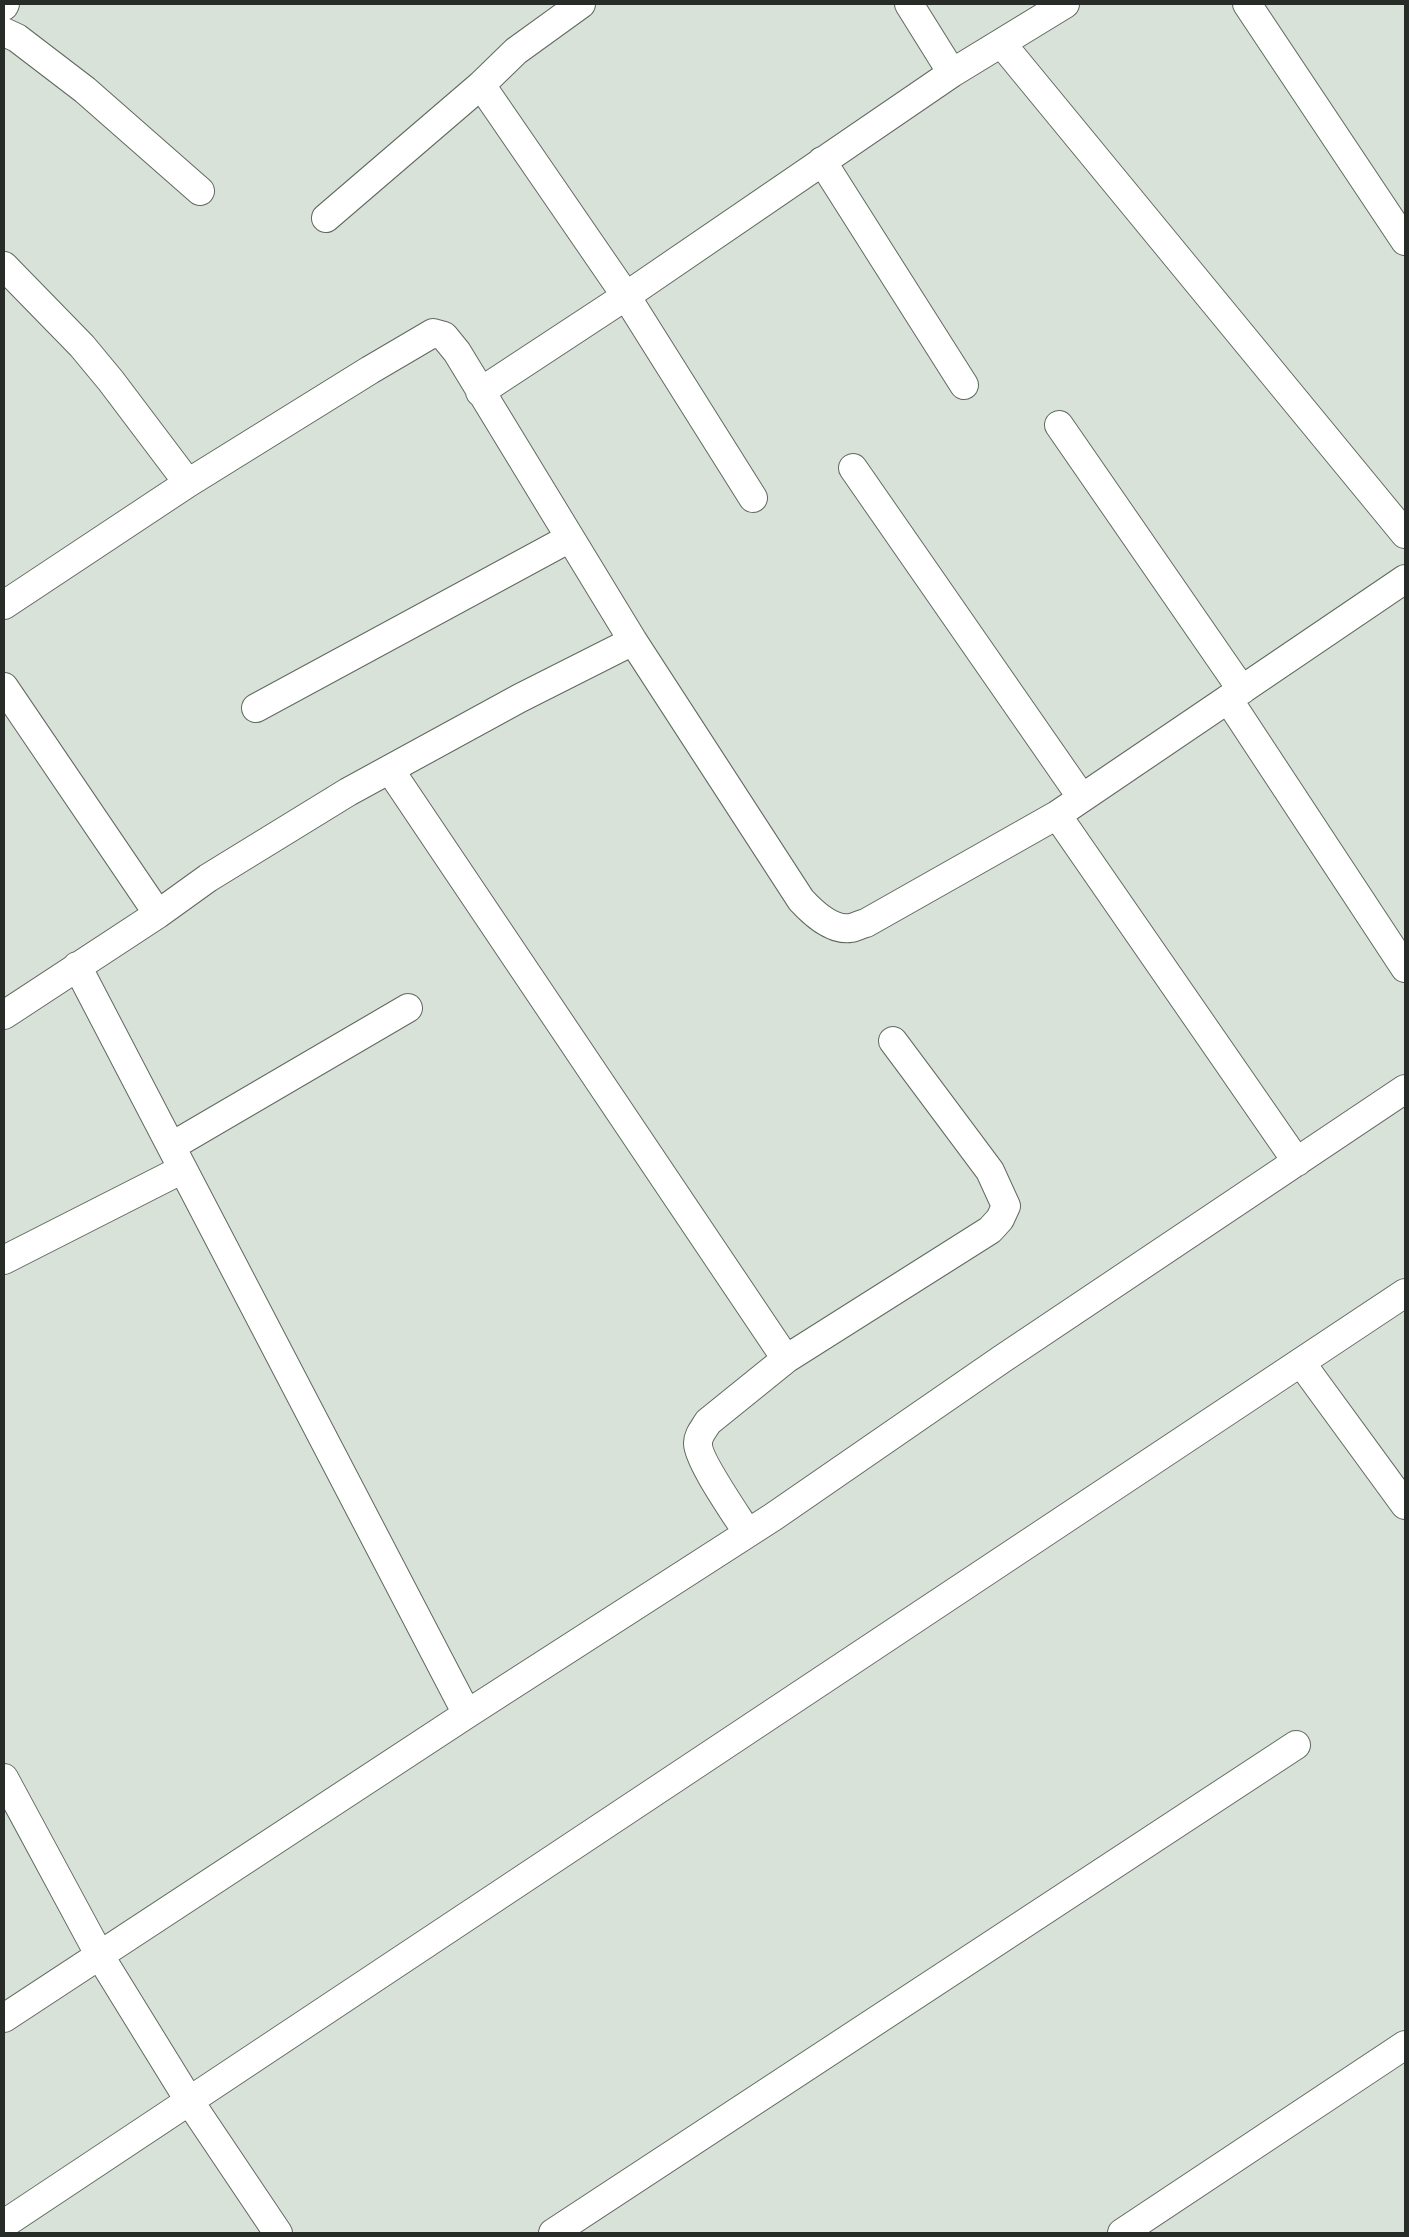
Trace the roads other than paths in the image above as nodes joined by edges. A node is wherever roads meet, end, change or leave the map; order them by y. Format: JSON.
{"nodes":[{"id":1,"x":581,"y":4,"type":"edge"},
{"id":2,"x":909,"y":4,"type":"edge"},
{"id":3,"x":1064,"y":4,"type":"edge"},
{"id":4,"x":1247,"y":4,"type":"edge"},
{"id":5,"x":4,"y":32,"type":"edge"},
{"id":6,"x":1002,"y":44,"type":"junction"},
{"id":7,"x":952,"y":73,"type":"junction"},
{"id":8,"x":481,"y":85,"type":"junction"},
{"id":9,"x":822,"y":161,"type":"junction"},
{"id":10,"x":200,"y":191,"type":"dead end"},
{"id":11,"x":326,"y":218,"type":"dead end"},
{"id":12,"x":1405,"y":241,"type":"edge"},
{"id":13,"x":4,"y":266,"type":"edge"},
{"id":14,"x":626,"y":296,"type":"junction"},
{"id":15,"x":964,"y":385,"type":"dead end"},
{"id":16,"x":480,"y":392,"type":"junction"},
{"id":17,"x":1059,"y":425,"type":"dead end"},
{"id":18,"x":853,"y":468,"type":"dead end"},
{"id":19,"x":188,"y":483,"type":"junction"},
{"id":20,"x":753,"y":498,"type":"dead end"},
{"id":21,"x":1405,"y":534,"type":"edge"},
{"id":22,"x":570,"y":538,"type":"junction"},
{"id":23,"x":1401,"y":591,"type":"edge"},
{"id":24,"x":4,"y":605,"type":"edge"},
{"id":25,"x":633,"y":641,"type":"junction"},
{"id":26,"x":4,"y":687,"type":"edge"},
{"id":27,"x":1235,"y":694,"type":"junction"},
{"id":28,"x":256,"y":708,"type":"dead end"},
{"id":29,"x":390,"y":770,"type":"junction"},
{"id":30,"x":1082,"y":798,"type":"junction"},
{"id":31,"x":1057,"y":815,"type":"junction"},
{"id":32,"x":158,"y":914,"type":"junction"},
{"id":33,"x":76,"y":966,"type":"junction"},
{"id":34,"x":1405,"y":968,"type":"edge"},
{"id":35,"x":408,"y":1008,"type":"dead end"},
{"id":36,"x":4,"y":1015,"type":"edge"},
{"id":37,"x":893,"y":1041,"type":"dead end"},
{"id":38,"x":1405,"y":1089,"type":"edge"},
{"id":39,"x":177,"y":1157,"type":"junction"},
{"id":40,"x":1297,"y":1162,"type":"junction"},
{"id":41,"x":4,"y":1260,"type":"edge"},
{"id":42,"x":1405,"y":1293,"type":"edge"},
{"id":43,"x":786,"y":1359,"type":"junction"},
{"id":44,"x":1302,"y":1364,"type":"junction"},
{"id":45,"x":1405,"y":1505,"type":"edge"},
{"id":46,"x":747,"y":1532,"type":"junction"},
{"id":47,"x":467,"y":1714,"type":"junction"},
{"id":48,"x":1296,"y":1745,"type":"dead end"},
{"id":49,"x":4,"y":1778,"type":"edge"},
{"id":50,"x":100,"y":1956,"type":"junction"},
{"id":51,"x":4,"y":2018,"type":"edge"},
{"id":52,"x":1405,"y":2045,"type":"edge"},
{"id":53,"x":190,"y":2102,"type":"junction"},
{"id":54,"x":4,"y":2224,"type":"edge"},
{"id":55,"x":278,"y":2233,"type":"edge"},
{"id":56,"x":553,"y":2233,"type":"edge"},
{"id":57,"x":1122,"y":2233,"type":"edge"}],
"edges":[{"from":1,"to":8,"type":"street"},
{"from":2,"to":7,"type":"street"},
{"from":3,"to":6,"type":"street"},
{"from":4,"to":12,"type":"street"},
{"from":5,"to":10,"type":"street"},
{"from":6,"to":7,"type":"street"},
{"from":6,"to":21,"type":"street"},
{"from":7,"to":9,"type":"street"},
{"from":8,"to":11,"type":"street"},
{"from":8,"to":14,"type":"street"},
{"from":9,"to":14,"type":"street"},
{"from":9,"to":15,"type":"street"},
{"from":13,"to":19,"type":"street"},
{"from":14,"to":16,"type":"street"},
{"from":14,"to":20,"type":"street"},
{"from":16,"to":19,"type":"street"},
{"from":16,"to":22,"type":"street"},
{"from":17,"to":27,"type":"street"},
{"from":18,"to":30,"type":"street"},
{"from":19,"to":24,"type":"street"},
{"from":22,"to":25,"type":"street"},
{"from":22,"to":28,"type":"street"},
{"from":23,"to":27,"type":"street"},
{"from":25,"to":29,"type":"street"},
{"from":25,"to":31,"type":"street"},
{"from":26,"to":32,"type":"street"},
{"from":27,"to":30,"type":"street"},
{"from":27,"to":34,"type":"street"},
{"from":29,"to":32,"type":"street"},
{"from":29,"to":43,"type":"street"},
{"from":30,"to":31,"type":"street"},
{"from":31,"to":40,"type":"street"},
{"from":32,"to":33,"type":"street"},
{"from":33,"to":36,"type":"street"},
{"from":33,"to":39,"type":"street"},
{"from":35,"to":39,"type":"street"},
{"from":37,"to":43,"type":"street"},
{"from":38,"to":40,"type":"street"},
{"from":39,"to":41,"type":"street"},
{"from":39,"to":47,"type":"street"},
{"from":40,"to":46,"type":"street"},
{"from":42,"to":44,"type":"street"},
{"from":43,"to":46,"type":"street"},
{"from":44,"to":45,"type":"street"},
{"from":44,"to":53,"type":"street"},
{"from":46,"to":47,"type":"street"},
{"from":47,"to":50,"type":"street"},
{"from":48,"to":56,"type":"street"},
{"from":49,"to":50,"type":"street"},
{"from":50,"to":51,"type":"street"},
{"from":50,"to":53,"type":"street"},
{"from":52,"to":57,"type":"street"},
{"from":53,"to":54,"type":"street"},
{"from":53,"to":55,"type":"street"}]}
